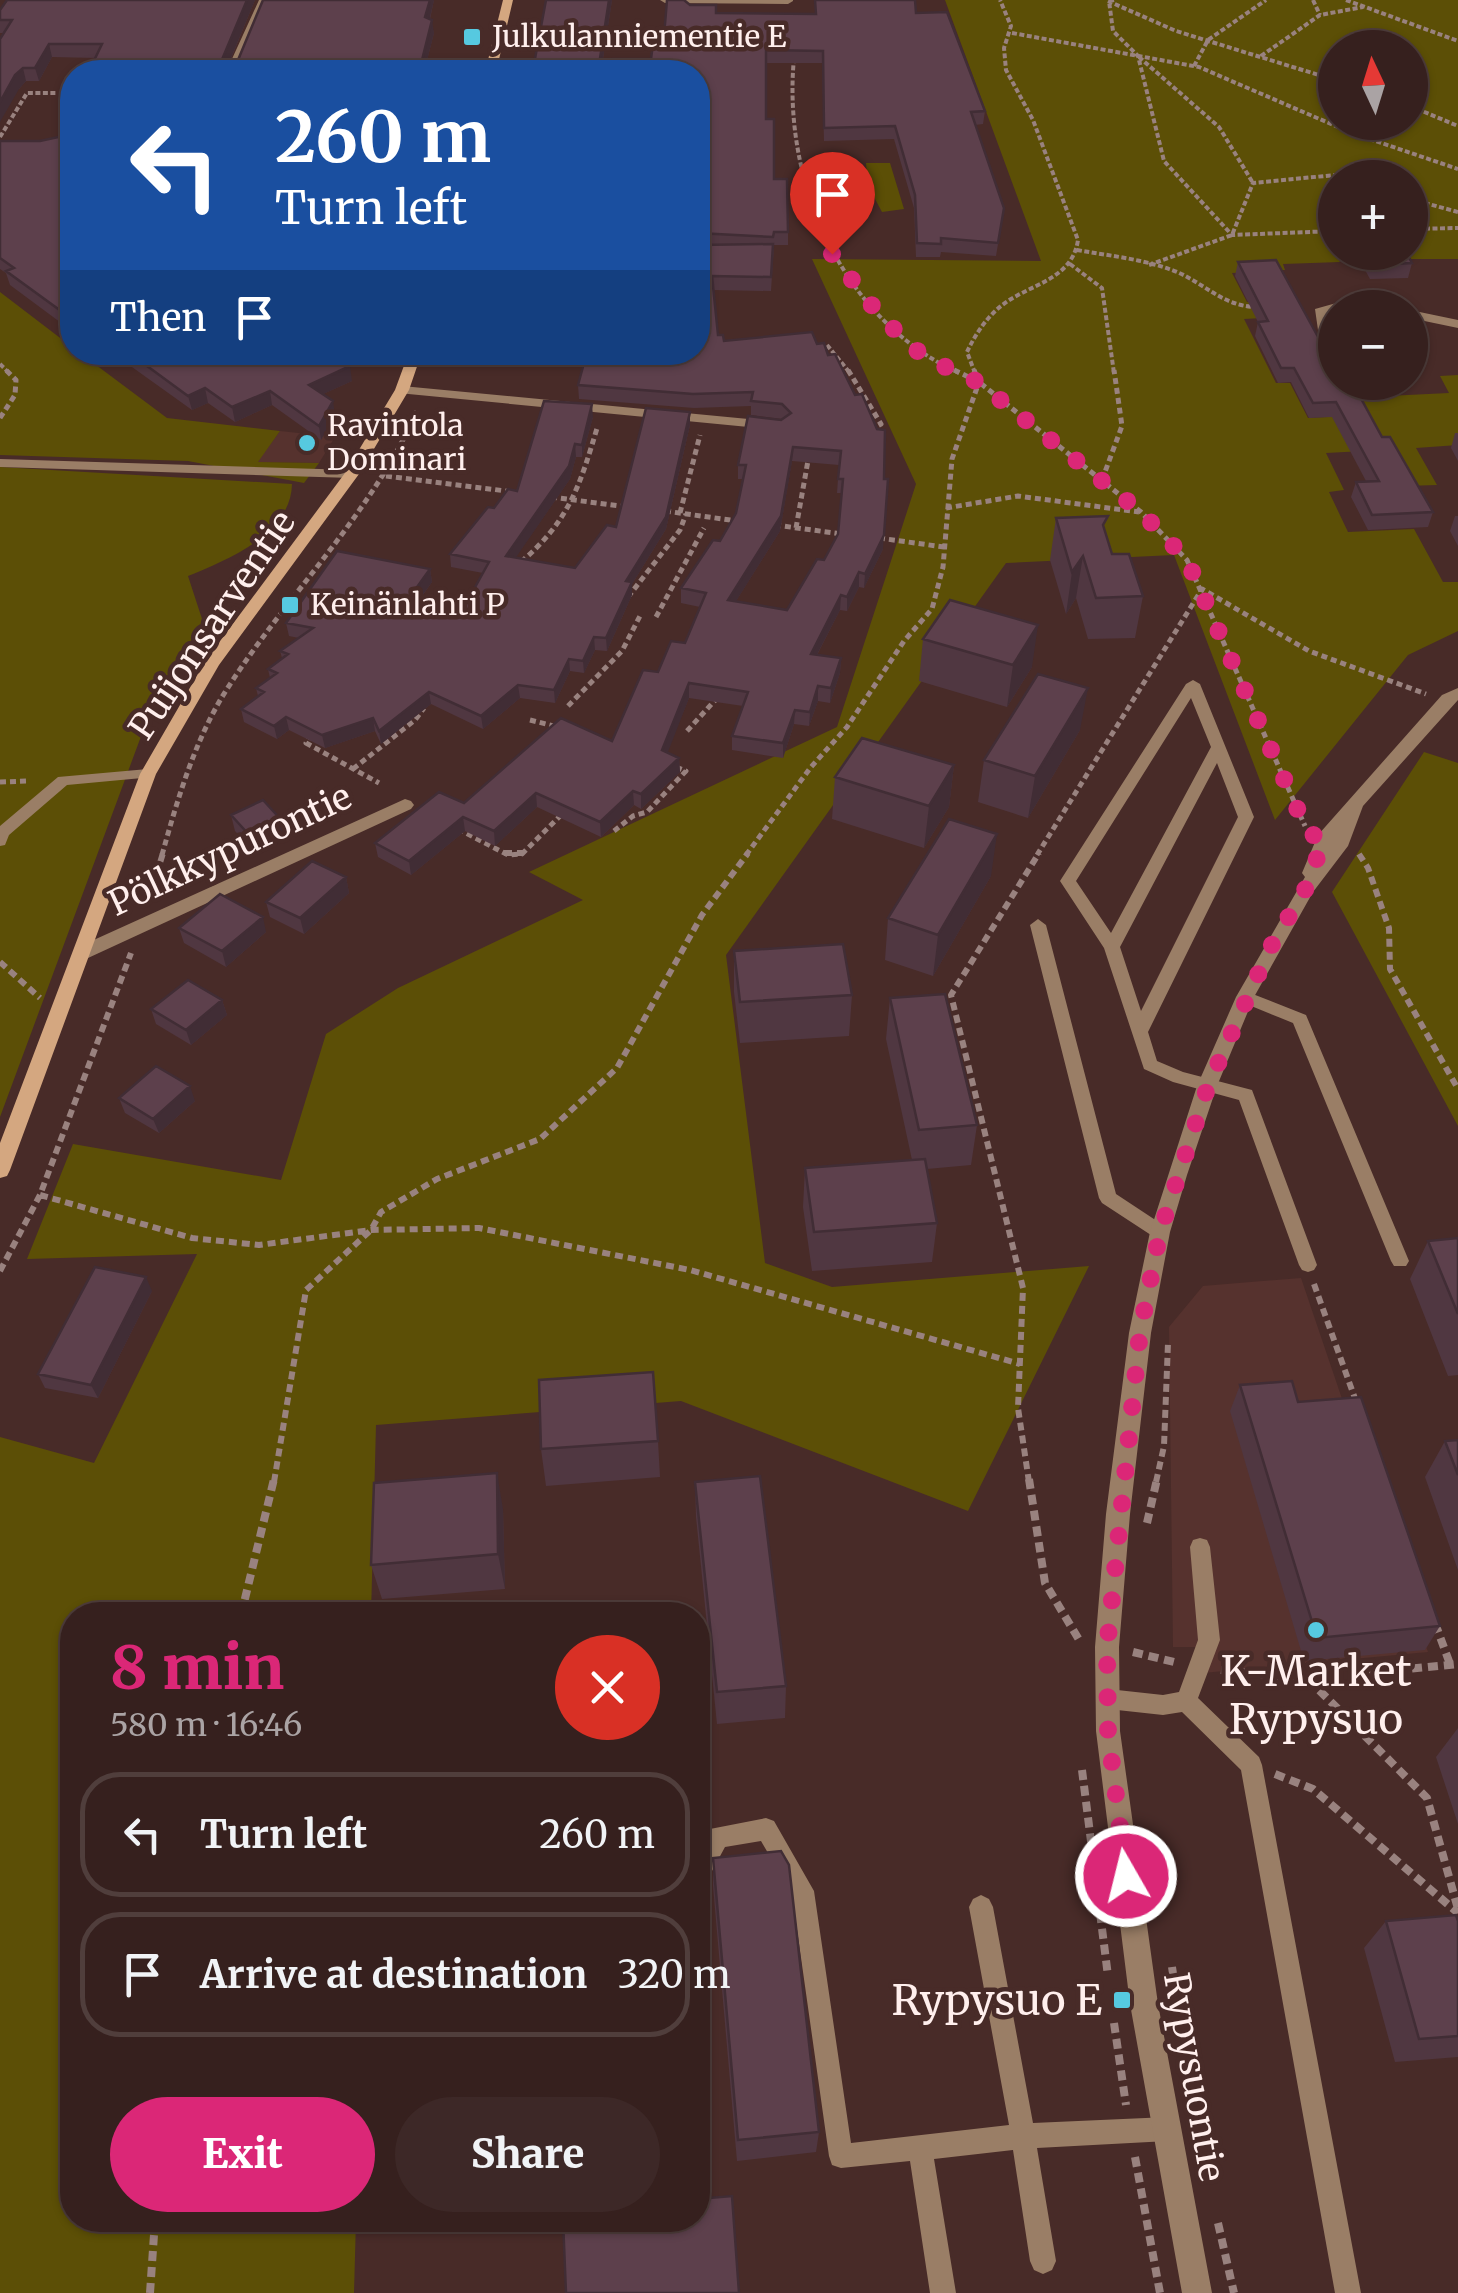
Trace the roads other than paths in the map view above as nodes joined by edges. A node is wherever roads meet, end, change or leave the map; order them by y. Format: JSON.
{"nodes":[{"id":1,"x":264,"y":0,"type":"edge"},
{"id":2,"x":508,"y":0,"type":"edge"},
{"id":3,"x":665,"y":0,"type":"edge"},
{"id":4,"x":788,"y":1,"type":"edge"},
{"id":5,"x":236,"y":60,"type":"edge"},
{"id":6,"x":493,"y":60,"type":"edge"},
{"id":7,"x":1428,"y":318,"type":"edge"},
{"id":8,"x":1434,"y":320,"type":"junction"},
{"id":9,"x":1428,"y":322,"type":"edge"},
{"id":10,"x":1458,"y":324,"type":"edge"},
{"id":11,"x":411,"y":365,"type":"edge"},
{"id":12,"x":402,"y":390,"type":"junction"},
{"id":13,"x":781,"y":426,"type":"edge"},
{"id":14,"x":0,"y":463,"type":"edge"},
{"id":15,"x":352,"y":474,"type":"junction"},
{"id":16,"x":1458,"y":693,"type":"edge"},
{"id":17,"x":1218,"y":747,"type":"junction"},
{"id":18,"x":148,"y":774,"type":"junction"},
{"id":19,"x":1356,"y":804,"type":"junction"},
{"id":20,"x":405,"y":806,"type":"dead end"},
{"id":21,"x":0,"y":841,"type":"edge"},
{"id":22,"x":1306,"y":888,"type":"junction"},
{"id":23,"x":1038,"y":925,"type":"dead end"},
{"id":24,"x":1112,"y":947,"type":"junction"},
{"id":25,"x":82,"y":953,"type":"junction"},
{"id":26,"x":1246,"y":997,"type":"junction"},
{"id":27,"x":1139,"y":1032,"type":"junction"},
{"id":28,"x":1208,"y":1086,"type":"junction"},
{"id":29,"x":0,"y":1170,"type":"edge"},
{"id":30,"x":1160,"y":1232,"type":"junction"},
{"id":31,"x":1400,"y":1261,"type":"dead end"},
{"id":32,"x":1308,"y":1264,"type":"road end"},
{"id":33,"x":1200,"y":1547,"type":"dead end"},
{"id":34,"x":1108,"y":1699,"type":"junction"},
{"id":35,"x":1186,"y":1701,"type":"junction"},
{"id":36,"x":710,"y":1852,"type":"edge"},
{"id":37,"x":981,"y":1907,"type":"dead end"},
{"id":38,"x":1168,"y":2129,"type":"junction"},
{"id":39,"x":1023,"y":2136,"type":"junction"},
{"id":40,"x":920,"y":2148,"type":"junction"},
{"id":41,"x":1043,"y":2260,"type":"dead end"},
{"id":42,"x":942,"y":2293,"type":"edge"},
{"id":43,"x":1198,"y":2293,"type":"edge"},
{"id":44,"x":1348,"y":2293,"type":"edge"}],
"edges":[{"from":1,"to":5,"type":"street"},
{"from":2,"to":6,"type":"main road"},
{"from":3,"to":4,"type":"street"},
{"from":7,"to":8,"type":"street"},
{"from":8,"to":9,"type":"street"},
{"from":8,"to":10,"type":"street"},
{"from":11,"to":12,"type":"main road","name":"Puijonsarventie"},
{"from":12,"to":13,"type":"lane"},
{"from":12,"to":15,"type":"main road","name":"Puijonsarventie"},
{"from":14,"to":15,"type":"lane"},
{"from":15,"to":18,"type":"main road","name":"Puijonsarventie"},
{"from":16,"to":19,"type":"street","name":"Rypysuontie"},
{"from":17,"to":24,"type":"lane"},
{"from":17,"to":24,"type":"lane"},
{"from":17,"to":27,"type":"lane"},
{"from":18,"to":21,"type":"lane"},
{"from":18,"to":25,"type":"main road","name":"Puijonsarventie"},
{"from":19,"to":22,"type":"street","name":"Rypysuontie"},
{"from":19,"to":22,"type":"street","name":"Rypysuontie"},
{"from":20,"to":25,"type":"street","name":"Pölkkypurontie"},
{"from":22,"to":26,"type":"street","name":"Rypysuontie"},
{"from":23,"to":30,"type":"lane"},
{"from":24,"to":27,"type":"lane"},
{"from":25,"to":29,"type":"main road","name":"Puijonsarventie"},
{"from":26,"to":28,"type":"street","name":"Rypysuontie"},
{"from":26,"to":31,"type":"lane"},
{"from":27,"to":28,"type":"lane"},
{"from":28,"to":30,"type":"street","name":"Rypysuontie"},
{"from":28,"to":32,"type":"lane"},
{"from":30,"to":34,"type":"street","name":"Rypysuontie"},
{"from":33,"to":35,"type":"lane"},
{"from":34,"to":35,"type":"lane"},
{"from":34,"to":38,"type":"street","name":"Rypysuontie"},
{"from":35,"to":44,"type":"lane"},
{"from":36,"to":40,"type":"lane"},
{"from":37,"to":39,"type":"lane"},
{"from":38,"to":39,"type":"lane"},
{"from":38,"to":43,"type":"street","name":"Rypysuontie"},
{"from":39,"to":40,"type":"lane"},
{"from":39,"to":41,"type":"lane"},
{"from":40,"to":42,"type":"lane"}]}
